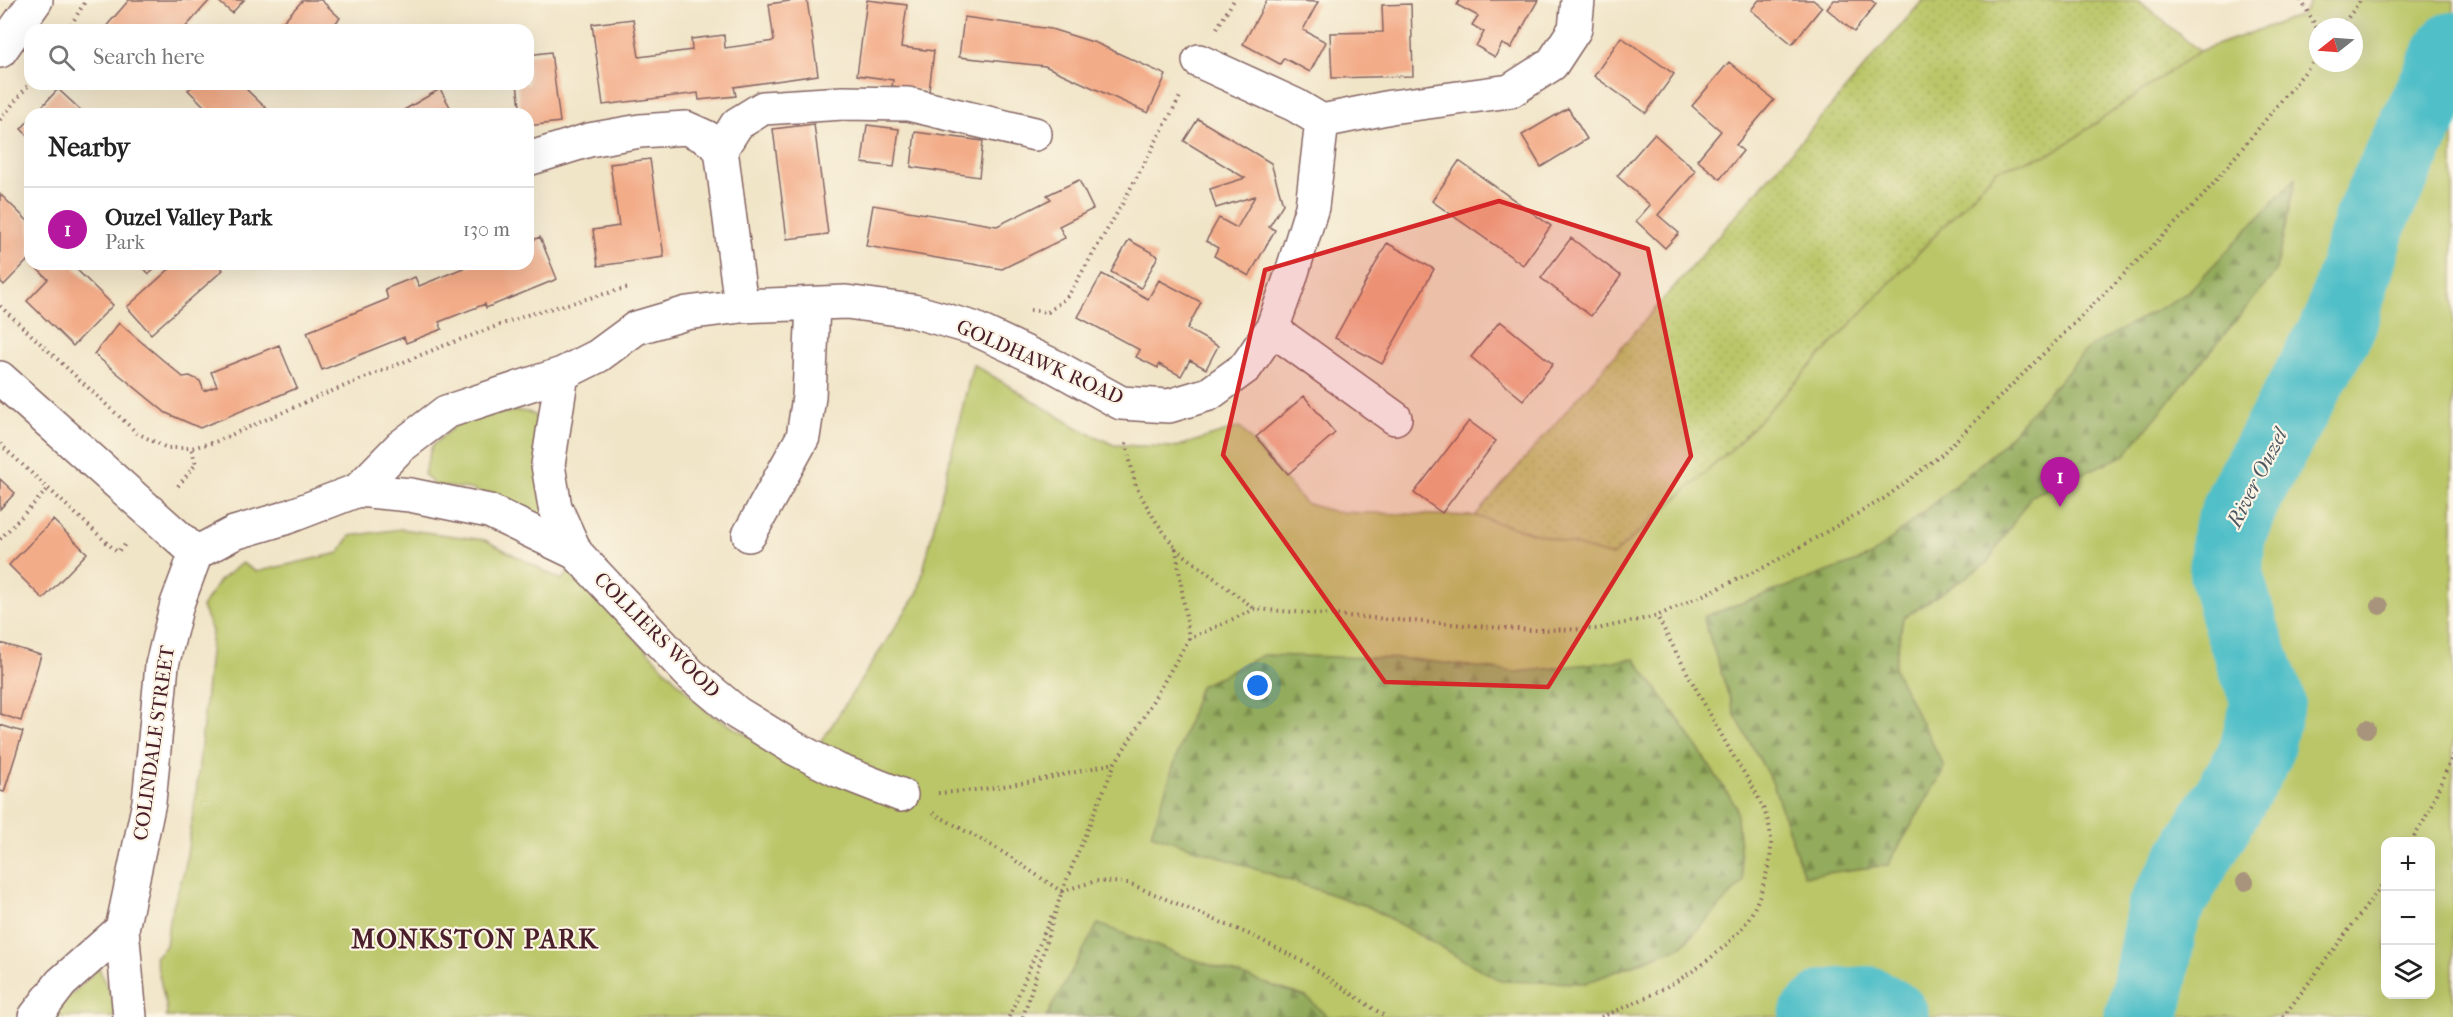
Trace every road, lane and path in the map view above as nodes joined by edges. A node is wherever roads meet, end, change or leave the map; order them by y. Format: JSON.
{"nodes":[{"id":1,"x":36,"y":0,"type":"edge"},
{"id":2,"x":86,"y":0,"type":"edge"},
{"id":3,"x":1578,"y":0,"type":"edge"},
{"id":4,"x":2301,"y":0,"type":"edge"},
{"id":5,"x":2361,"y":0,"type":"edge"},
{"id":6,"x":2311,"y":18,"type":"edge"},
{"id":7,"x":2348,"y":18,"type":"edge"},
{"id":8,"x":72,"y":24,"type":"edge"},
{"id":9,"x":0,"y":51,"type":"edge"},
{"id":10,"x":1199,"y":61,"type":"dead end"},
{"id":11,"x":2309,"y":68,"type":"edge"},
{"id":12,"x":24,"y":90,"type":"edge"},
{"id":13,"x":0,"y":120,"type":"edge"},
{"id":14,"x":1322,"y":121,"type":"junction"},
{"id":15,"x":1035,"y":134,"type":"dead end"},
{"id":16,"x":720,"y":149,"type":"junction"},
{"id":17,"x":534,"y":157,"type":"edge"},
{"id":18,"x":813,"y":304,"type":"junction"},
{"id":19,"x":741,"y":306,"type":"junction"},
{"id":20,"x":1272,"y":329,"type":"junction"},
{"id":21,"x":562,"y":374,"type":"junction"},
{"id":22,"x":0,"y":378,"type":"edge"},
{"id":23,"x":1395,"y":418,"type":"dead end"},
{"id":24,"x":1126,"y":443,"type":"dead end"},
{"id":25,"x":48,"y":489,"type":"dead end"},
{"id":26,"x":358,"y":490,"type":"junction"},
{"id":27,"x":749,"y":535,"type":"dead end"},
{"id":28,"x":0,"y":539,"type":"edge"},
{"id":29,"x":1176,"y":549,"type":"junction"},
{"id":30,"x":195,"y":553,"type":"junction"},
{"id":31,"x":576,"y":553,"type":"junction"},
{"id":32,"x":1255,"y":609,"type":"junction"},
{"id":33,"x":1657,"y":616,"type":"junction"},
{"id":34,"x":1189,"y":639,"type":"junction"},
{"id":35,"x":2453,"y":755,"type":"edge"},
{"id":36,"x":1115,"y":763,"type":"junction"},
{"id":37,"x":902,"y":795,"type":"junction"},
{"id":38,"x":2413,"y":837,"type":"edge"},
{"id":39,"x":2381,"y":885,"type":"edge"},
{"id":40,"x":1062,"y":891,"type":"junction"},
{"id":41,"x":122,"y":929,"type":"junction"},
{"id":42,"x":35,"y":1017,"type":"edge"},
{"id":43,"x":130,"y":1017,"type":"edge"},
{"id":44,"x":1009,"y":1017,"type":"edge"},
{"id":45,"x":1023,"y":1017,"type":"edge"},
{"id":46,"x":1386,"y":1017,"type":"edge"},
{"id":47,"x":1601,"y":1017,"type":"edge"},
{"id":48,"x":2283,"y":1017,"type":"edge"}],
"edges":[{"from":1,"to":9,"type":"street"},
{"from":2,"to":8,"type":"path"},
{"from":3,"to":14,"type":"street"},
{"from":4,"to":6,"type":"path"},
{"from":5,"to":7,"type":"path"},
{"from":10,"to":14,"type":"street"},
{"from":11,"to":33,"type":"path"},
{"from":12,"to":13,"type":"path"},
{"from":14,"to":20,"type":"street","name":"GOLDHAWK ROAD"},
{"from":15,"to":16,"type":"street"},
{"from":16,"to":17,"type":"street"},
{"from":16,"to":19,"type":"street"},
{"from":18,"to":19,"type":"street","name":"GOLDHAWK ROAD"},
{"from":18,"to":20,"type":"street","name":"GOLDHAWK ROAD"},
{"from":18,"to":27,"type":"street"},
{"from":19,"to":21,"type":"street","name":"GOLDHAWK ROAD"},
{"from":20,"to":23,"type":"street"},
{"from":21,"to":26,"type":"street","name":"GOLDHAWK ROAD"},
{"from":21,"to":31,"type":"street","name":"COLLIERS WOOD"},
{"from":22,"to":30,"type":"street"},
{"from":24,"to":29,"type":"path"},
{"from":25,"to":28,"type":"path"},
{"from":26,"to":30,"type":"street","name":"GOLDHAWK ROAD"},
{"from":26,"to":31,"type":"street","name":"COLLIERS WOOD"},
{"from":29,"to":32,"type":"path"},
{"from":29,"to":34,"type":"path"},
{"from":30,"to":41,"type":"street","name":"COLINDALE STREET"},
{"from":31,"to":37,"type":"street","name":"COLLIERS WOOD"},
{"from":32,"to":33,"type":"path"},
{"from":32,"to":34,"type":"path"},
{"from":33,"to":47,"type":"path"},
{"from":34,"to":36,"type":"path"},
{"from":35,"to":38,"type":"path"},
{"from":36,"to":37,"type":"path"},
{"from":36,"to":40,"type":"path"},
{"from":37,"to":40,"type":"path"},
{"from":39,"to":48,"type":"path"},
{"from":40,"to":44,"type":"path"},
{"from":40,"to":45,"type":"path"},
{"from":40,"to":46,"type":"path"},
{"from":41,"to":42,"type":"street"},
{"from":41,"to":43,"type":"street","name":"COLINDALE STREET"}]}
